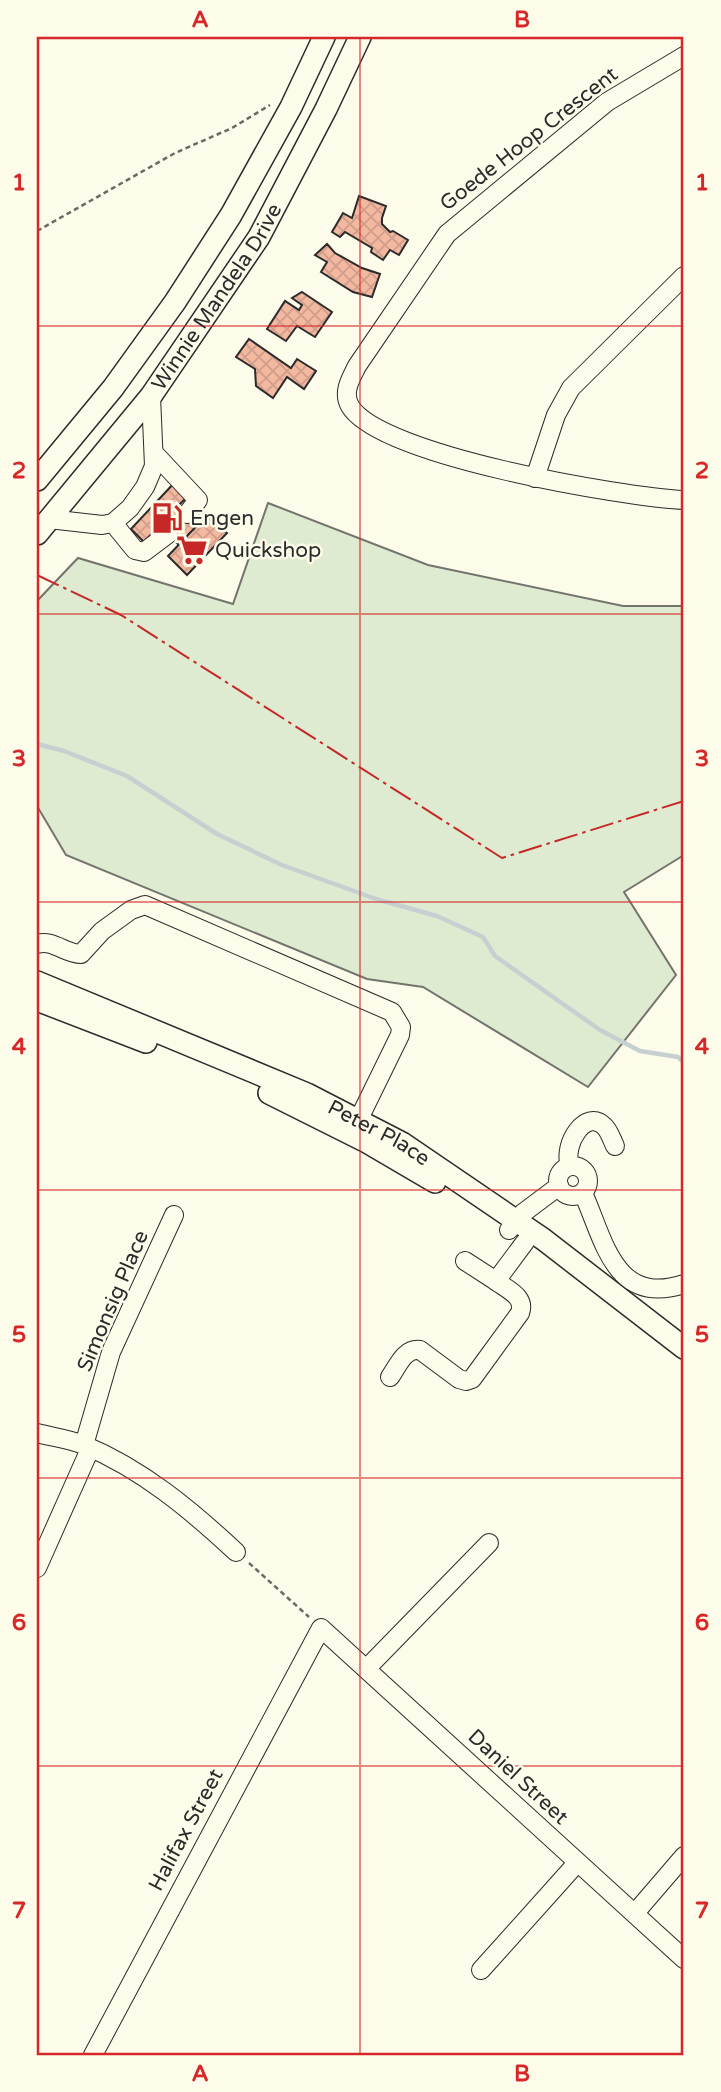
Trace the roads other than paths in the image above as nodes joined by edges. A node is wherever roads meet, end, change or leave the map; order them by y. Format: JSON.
{"nodes":[{"id":1,"x":324,"y":37,"type":"edge"},
{"id":2,"x":360,"y":37,"type":"edge"},
{"id":3,"x":684,"y":56,"type":"edge"},
{"id":4,"x":684,"y":276,"type":"edge"},
{"id":5,"x":151,"y":396,"type":"junction"},
{"id":6,"x":154,"y":453,"type":"junction"},
{"id":7,"x":535,"y":478,"type":"junction"},
{"id":8,"x":37,"y":480,"type":"edge"},
{"id":9,"x":684,"y":500,"type":"edge"},
{"id":10,"x":187,"y":514,"type":"dead end"},
{"id":11,"x":113,"y":523,"type":"junction"},
{"id":12,"x":43,"y":526,"type":"edge"},
{"id":13,"x":168,"y":534,"type":"tunnel mouth"},
{"id":14,"x":37,"y":944,"type":"edge"},
{"id":15,"x":37,"y":982,"type":"edge"},
{"id":16,"x":37,"y":1000,"type":"edge"},
{"id":17,"x":354,"y":1127,"type":"junction"},
{"id":18,"x":615,"y":1146,"type":"dead end"},
{"id":19,"x":569,"y":1166,"type":"junction"},
{"id":20,"x":559,"y":1186,"type":"junction"},
{"id":21,"x":583,"y":1193,"type":"junction"},
{"id":22,"x":174,"y":1215,"type":"dead end"},
{"id":23,"x":517,"y":1231,"type":"junction"},
{"id":24,"x":465,"y":1261,"type":"dead end"},
{"id":25,"x":496,"y":1281,"type":"junction"},
{"id":26,"x":684,"y":1284,"type":"edge"},
{"id":27,"x":684,"y":1348,"type":"edge"},
{"id":28,"x":684,"y":1358,"type":"edge"},
{"id":29,"x":390,"y":1377,"type":"dead end"},
{"id":30,"x":37,"y":1433,"type":"edge"},
{"id":31,"x":87,"y":1447,"type":"junction"},
{"id":32,"x":489,"y":1543,"type":"dead end"},
{"id":33,"x":236,"y":1552,"type":"road end"},
{"id":34,"x":37,"y":1568,"type":"edge"},
{"id":35,"x":321,"y":1628,"type":"joint"},
{"id":36,"x":366,"y":1669,"type":"junction"},
{"id":37,"x":684,"y":1856,"type":"edge"},
{"id":38,"x":577,"y":1863,"type":"junction"},
{"id":39,"x":635,"y":1913,"type":"junction"},
{"id":40,"x":684,"y":1959,"type":"edge"},
{"id":41,"x":481,"y":1970,"type":"dead end"},
{"id":42,"x":93,"y":2055,"type":"edge"}],
"edges":[{"from":1,"to":8,"type":"main road","name":"Winnie Mandela Drive"},
{"from":2,"to":5,"type":"main road","name":"Winnie Mandela Drive"},
{"from":3,"to":7,"type":"street","name":"Goede Hoop Crescent"},
{"from":4,"to":7,"type":"street"},
{"from":5,"to":6,"type":"street"},
{"from":5,"to":12,"type":"main road","name":"Winnie Mandela Drive"},
{"from":6,"to":10,"type":"street"},
{"from":6,"to":11,"type":"street"},
{"from":7,"to":9,"type":"street","name":"Goede Hoop Crescent"},
{"from":11,"to":12,"type":"street"},
{"from":11,"to":13,"type":"street"},
{"from":14,"to":17,"type":"street"},
{"from":15,"to":17,"type":"main road","name":"Peter Place"},
{"from":16,"to":17,"type":"main road","name":"Peter Place"},
{"from":17,"to":23,"type":"main road","name":"Peter Place"},
{"from":18,"to":19,"type":"street"},
{"from":19,"to":20,"type":"street"},
{"from":19,"to":21,"type":"street"},
{"from":20,"to":21,"type":"street"},
{"from":20,"to":23,"type":"street"},
{"from":21,"to":26,"type":"street"},
{"from":22,"to":31,"type":"street","name":"Simonsig Place"},
{"from":23,"to":25,"type":"street"},
{"from":23,"to":27,"type":"main road","name":"Peter Place"},
{"from":23,"to":28,"type":"main road","name":"Peter Place"},
{"from":24,"to":25,"type":"street"},
{"from":25,"to":29,"type":"street"},
{"from":30,"to":31,"type":"street"},
{"from":31,"to":33,"type":"street"},
{"from":31,"to":34,"type":"street","name":"Simonsig Place"},
{"from":32,"to":36,"type":"street"},
{"from":35,"to":36,"type":"street","name":"Daniel Street"},
{"from":35,"to":42,"type":"street","name":"Halifax Street"},
{"from":36,"to":38,"type":"street","name":"Daniel Street"},
{"from":37,"to":39,"type":"street"},
{"from":38,"to":39,"type":"street","name":"Daniel Street"},
{"from":38,"to":41,"type":"street"},
{"from":39,"to":40,"type":"street","name":"Daniel Street"}]}
